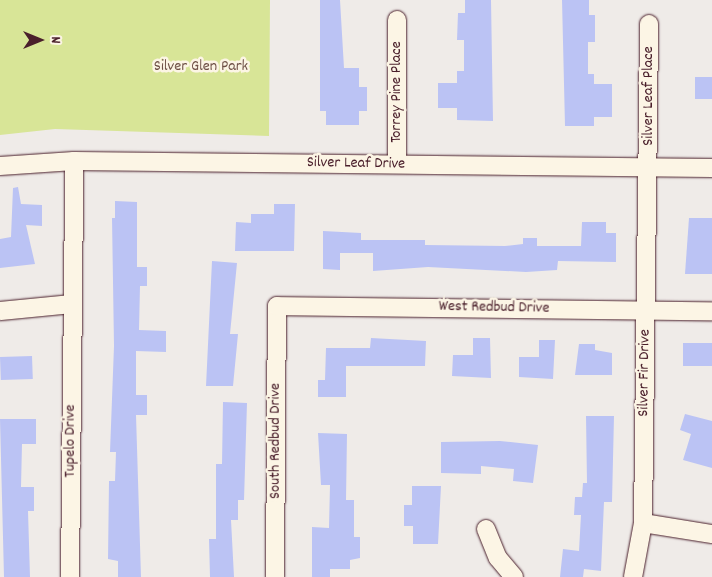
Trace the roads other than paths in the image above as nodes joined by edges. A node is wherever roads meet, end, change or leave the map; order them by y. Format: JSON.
{"nodes":[{"id":1,"x":397,"y":20,"type":"dead end"},
{"id":2,"x":649,"y":24,"type":"dead end"},
{"id":3,"x":74,"y":161,"type":"junction"},
{"id":4,"x":397,"y":164,"type":"junction"},
{"id":5,"x":0,"y":166,"type":"edge"},
{"id":6,"x":712,"y":168,"type":"edge"},
{"id":7,"x":648,"y":169,"type":"junction"},
{"id":8,"x":72,"y":304,"type":"junction"},
{"id":9,"x":277,"y":306,"type":"joint"},
{"id":10,"x":647,"y":310,"type":"junction"},
{"id":11,"x":712,"y":310,"type":"edge"},
{"id":12,"x":0,"y":311,"type":"edge"},
{"id":13,"x":643,"y":523,"type":"junction"},
{"id":14,"x":486,"y":529,"type":"dead end"},
{"id":15,"x":712,"y":534,"type":"edge"},
{"id":16,"x":70,"y":577,"type":"edge"},
{"id":17,"x":275,"y":577,"type":"edge"},
{"id":18,"x":514,"y":577,"type":"edge"},
{"id":19,"x":633,"y":577,"type":"edge"}],
"edges":[{"from":1,"to":4,"type":"street","name":"Torrey Pine Place"},
{"from":2,"to":7,"type":"street","name":"Silver Leaf Place"},
{"from":3,"to":4,"type":"street","name":"Silver Leaf Drive"},
{"from":3,"to":5,"type":"street","name":"Silver Leaf Drive"},
{"from":3,"to":8,"type":"street","name":"Tupelo Drive"},
{"from":4,"to":7,"type":"street","name":"Silver Leaf Drive"},
{"from":6,"to":7,"type":"street","name":"Silver Leaf Drive"},
{"from":7,"to":10,"type":"street","name":"Silver Fir Drive"},
{"from":8,"to":12,"type":"street"},
{"from":8,"to":16,"type":"street","name":"Tupelo Drive"},
{"from":9,"to":10,"type":"street","name":"West Redbud Drive"},
{"from":9,"to":17,"type":"street","name":"South Redbud Drive"},
{"from":10,"to":11,"type":"street","name":"West Redbud Drive"},
{"from":10,"to":13,"type":"street","name":"Silver Fir Drive"},
{"from":13,"to":15,"type":"street"},
{"from":13,"to":19,"type":"street","name":"Silver Fir Drive"},
{"from":14,"to":18,"type":"street"}]}
